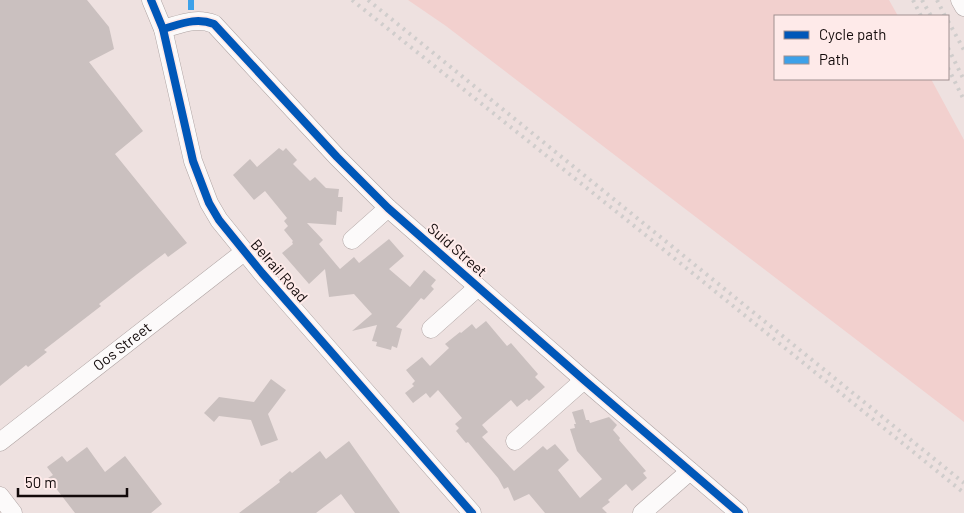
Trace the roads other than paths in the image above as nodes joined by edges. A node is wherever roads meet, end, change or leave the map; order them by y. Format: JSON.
{"nodes":[{"id":1,"x":152,"y":0,"type":"edge"},
{"id":2,"x":960,"y":0,"type":"edge"},
{"id":3,"x":964,"y":7,"type":"edge"},
{"id":4,"x":163,"y":29,"type":"junction"},
{"id":5,"x":388,"y":208,"type":"junction"},
{"id":6,"x":352,"y":240,"type":"dead end"},
{"id":7,"x":244,"y":252,"type":"junction"},
{"id":8,"x":478,"y":287,"type":"junction"},
{"id":9,"x":431,"y":329,"type":"dead end"},
{"id":10,"x":584,"y":380,"type":"junction"},
{"id":11,"x":515,"y":441,"type":"dead end"},
{"id":12,"x":0,"y":442,"type":"edge"},
{"id":13,"x":690,"y":471,"type":"junction"},
{"id":14,"x":0,"y":496,"type":"edge"},
{"id":15,"x":13,"y":513,"type":"edge"},
{"id":16,"x":472,"y":513,"type":"edge"},
{"id":17,"x":642,"y":513,"type":"edge"},
{"id":18,"x":739,"y":513,"type":"edge"}],
"edges":[{"from":1,"to":4,"type":"street","name":"Belrail Road"},
{"from":2,"to":3,"type":"street"},
{"from":4,"to":5,"type":"street","name":"Suid Street"},
{"from":4,"to":7,"type":"street","name":"Belrail Road"},
{"from":5,"to":6,"type":"street"},
{"from":5,"to":8,"type":"street","name":"Suid Street"},
{"from":7,"to":12,"type":"street","name":"Oos Street"},
{"from":7,"to":16,"type":"street","name":"Belrail Road"},
{"from":8,"to":9,"type":"street"},
{"from":8,"to":10,"type":"street","name":"Suid Street"},
{"from":10,"to":11,"type":"street"},
{"from":10,"to":13,"type":"street","name":"Suid Street"},
{"from":13,"to":17,"type":"street"},
{"from":13,"to":18,"type":"street","name":"Suid Street"},
{"from":14,"to":15,"type":"street"}]}
